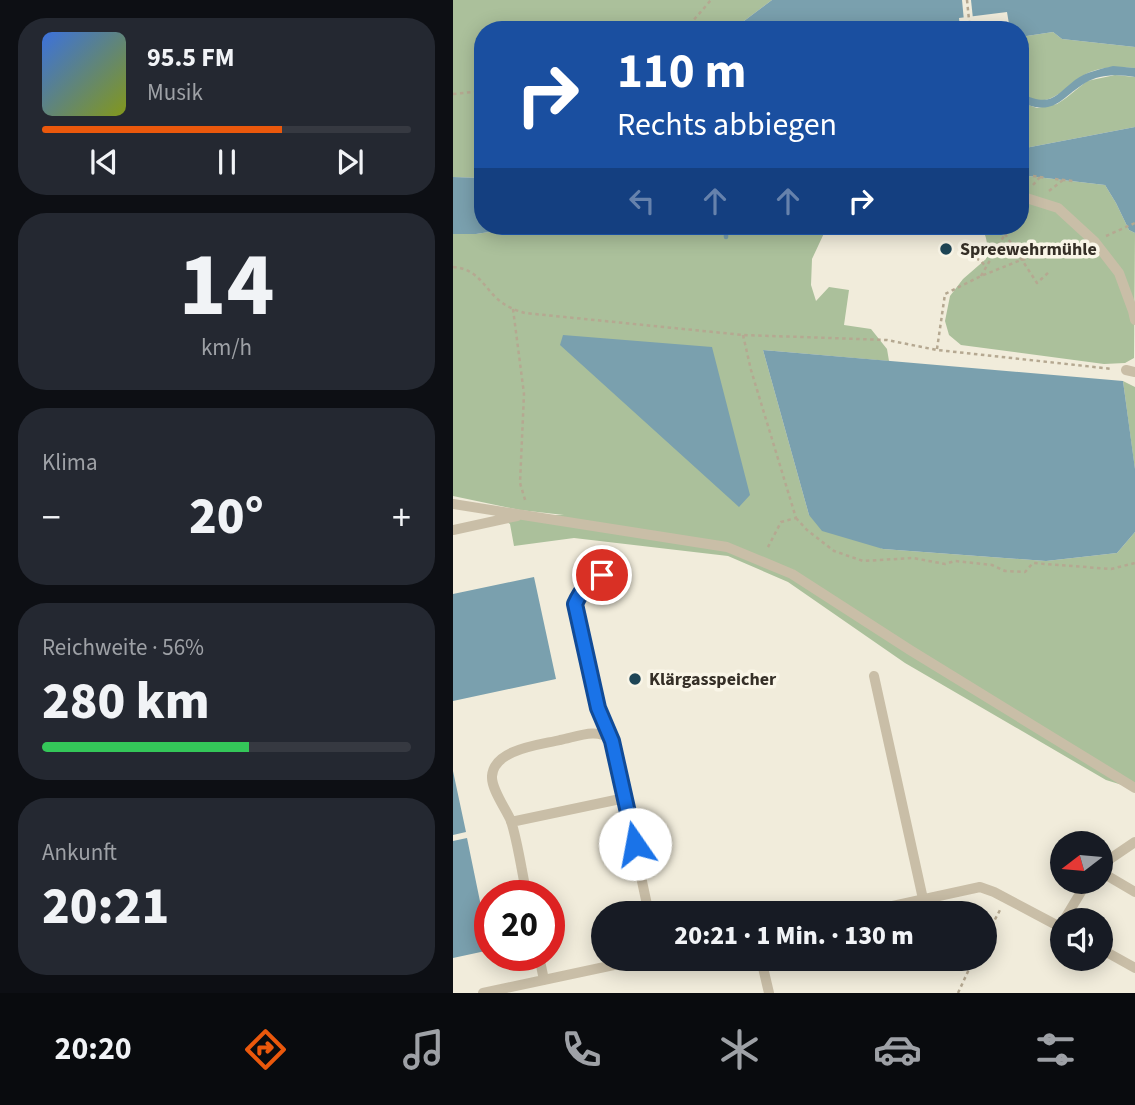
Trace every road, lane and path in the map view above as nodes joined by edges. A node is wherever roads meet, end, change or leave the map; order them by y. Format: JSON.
{"nodes":[{"id":1,"x":711,"y":0,"type":"edge"},
{"id":2,"x":967,"y":0,"type":"edge"},
{"id":3,"x":693,"y":21,"type":"edge"},
{"id":4,"x":969,"y":21,"type":"edge"},
{"id":5,"x":474,"y":92,"type":"edge"},
{"id":6,"x":453,"y":93,"type":"edge"},
{"id":7,"x":1033,"y":176,"type":"dead end"},
{"id":8,"x":1046,"y":178,"type":"dead end"},
{"id":9,"x":1055,"y":179,"type":"dead end"},
{"id":10,"x":1073,"y":181,"type":"dead end"},
{"id":11,"x":1029,"y":199,"type":"edge"},
{"id":12,"x":1135,"y":223,"type":"edge"},
{"id":13,"x":1004,"y":235,"type":"edge"},
{"id":14,"x":1006,"y":235,"type":"edge"},
{"id":15,"x":1095,"y":242,"type":"junction"},
{"id":16,"x":964,"y":251,"type":"dead end"},
{"id":17,"x":1021,"y":260,"type":"junction"},
{"id":18,"x":453,"y":267,"type":"edge"},
{"id":19,"x":986,"y":267,"type":"junction"},
{"id":20,"x":1050,"y":271,"type":"dead end"},
{"id":21,"x":981,"y":276,"type":"junction"},
{"id":22,"x":513,"y":309,"type":"junction"},
{"id":23,"x":1135,"y":320,"type":"edge"},
{"id":24,"x":743,"y":335,"type":"junction"},
{"id":25,"x":937,"y":350,"type":"junction"},
{"id":26,"x":1130,"y":371,"type":"edge"},
{"id":27,"x":453,"y":504,"type":"edge"},
{"id":28,"x":527,"y":516,"type":"junction"},
{"id":29,"x":796,"y":518,"type":"junction"},
{"id":30,"x":453,"y":530,"type":"edge"},
{"id":31,"x":760,"y":561,"type":"junction"},
{"id":32,"x":1135,"y":563,"type":"edge"},
{"id":33,"x":602,"y":575,"type":"dead end"},
{"id":34,"x":874,"y":676,"type":"dead end"},
{"id":35,"x":612,"y":741,"type":"junction"},
{"id":36,"x":1135,"y":788,"type":"edge"},
{"id":37,"x":625,"y":798,"type":"junction"},
{"id":38,"x":511,"y":822,"type":"junction"},
{"id":39,"x":1135,"y":842,"type":"edge"},
{"id":40,"x":1113,"y":857,"type":"edge"},
{"id":41,"x":1113,"y":879,"type":"edge"},
{"id":42,"x":524,"y":880,"type":"edge"},
{"id":43,"x":1135,"y":892,"type":"edge"},
{"id":44,"x":924,"y":899,"type":"junction"},
{"id":45,"x":1006,"y":899,"type":"junction"},
{"id":46,"x":646,"y":901,"type":"edge"},
{"id":47,"x":915,"y":901,"type":"edge"},
{"id":48,"x":997,"y":916,"type":"edge"},
{"id":49,"x":1050,"y":919,"type":"edge"},
{"id":50,"x":1113,"y":956,"type":"edge"},
{"id":51,"x":1135,"y":968,"type":"edge"},
{"id":52,"x":591,"y":970,"type":"edge"},
{"id":53,"x":542,"y":971,"type":"edge"},
{"id":54,"x":764,"y":971,"type":"edge"},
{"id":55,"x":968,"y":971,"type":"edge"},
{"id":56,"x":544,"y":980,"type":"junction"},
{"id":57,"x":499,"y":991,"type":"edge"},
{"id":58,"x":483,"y":993,"type":"edge"},
{"id":59,"x":769,"y":993,"type":"edge"},
{"id":60,"x":958,"y":993,"type":"edge"}],
"edges":[{"from":1,"to":3,"type":"path"},
{"from":2,"to":4,"type":"path"},
{"from":5,"to":6,"type":"path"},
{"from":7,"to":8,"type":"path"},
{"from":9,"to":10,"type":"path"},
{"from":11,"to":15,"type":"lane"},
{"from":12,"to":15,"type":"path"},
{"from":13,"to":19,"type":"path"},
{"from":14,"to":17,"type":"path"},
{"from":15,"to":17,"type":"path"},
{"from":15,"to":23,"type":"lane"},
{"from":16,"to":19,"type":"path"},
{"from":17,"to":20,"type":"path"},
{"from":17,"to":21,"type":"path"},
{"from":18,"to":22,"type":"path"},
{"from":19,"to":21,"type":"path"},
{"from":21,"to":25,"type":"path"},
{"from":22,"to":24,"type":"path"},
{"from":22,"to":28,"type":"path"},
{"from":24,"to":25,"type":"path"},
{"from":24,"to":29,"type":"path"},
{"from":25,"to":26,"type":"path"},
{"from":27,"to":28,"type":"lane"},
{"from":28,"to":30,"type":"lane"},
{"from":28,"to":31,"type":"lane"},
{"from":29,"to":31,"type":"path"},
{"from":29,"to":32,"type":"path"},
{"from":31,"to":36,"type":"lane"},
{"from":33,"to":35,"type":"lane"},
{"from":34,"to":44,"type":"lane"},
{"from":35,"to":37,"type":"lane"},
{"from":35,"to":38,"type":"lane"},
{"from":37,"to":38,"type":"lane"},
{"from":37,"to":46,"type":"lane"},
{"from":38,"to":42,"type":"lane"},
{"from":39,"to":40,"type":"lane"},
{"from":41,"to":43,"type":"lane"},
{"from":44,"to":45,"type":"lane"},
{"from":44,"to":47,"type":"lane"},
{"from":45,"to":48,"type":"path"},
{"from":45,"to":49,"type":"lane"},
{"from":50,"to":51,"type":"lane"},
{"from":52,"to":56,"type":"lane"},
{"from":53,"to":56,"type":"lane"},
{"from":54,"to":59,"type":"lane"},
{"from":55,"to":60,"type":"path"},
{"from":56,"to":57,"type":"lane"},
{"from":57,"to":58,"type":"lane"}]}
